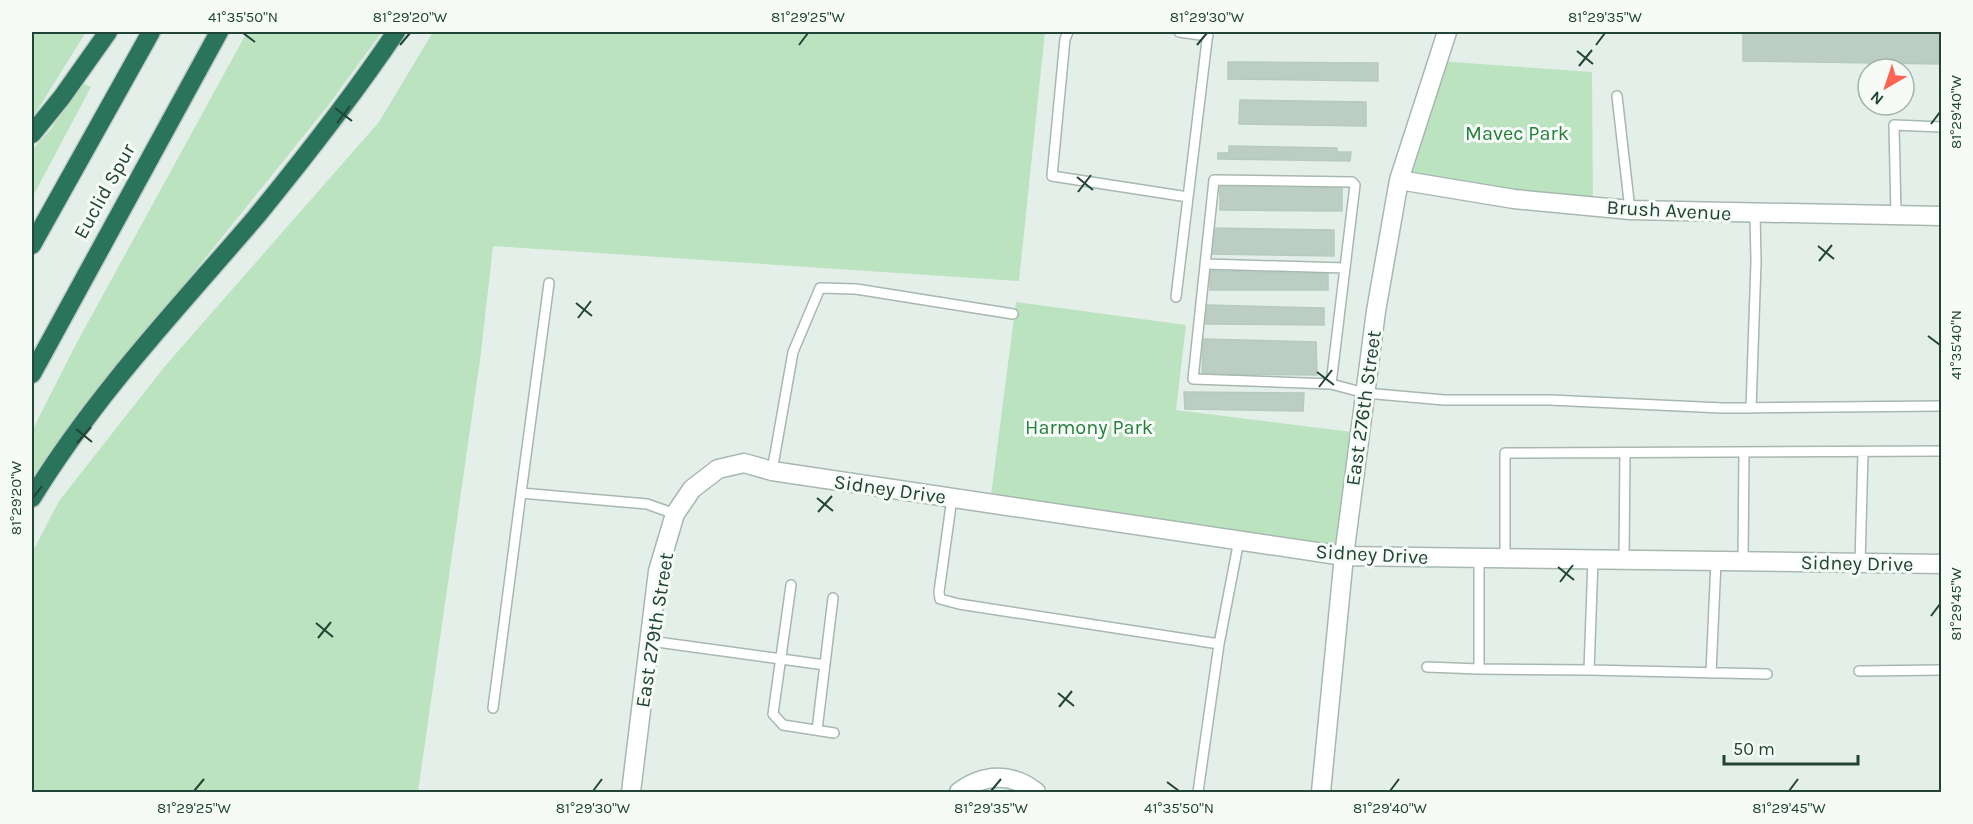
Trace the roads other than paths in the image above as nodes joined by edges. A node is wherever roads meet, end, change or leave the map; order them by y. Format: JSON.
{"nodes":[{"id":1,"x":108,"y":32,"type":"edge"},
{"id":2,"x":151,"y":32,"type":"edge"},
{"id":3,"x":219,"y":32,"type":"edge"},
{"id":4,"x":396,"y":32,"type":"edge"},
{"id":5,"x":1068,"y":32,"type":"edge"},
{"id":6,"x":1179,"y":32,"type":"edge"},
{"id":7,"x":1447,"y":32,"type":"edge"},
{"id":8,"x":1208,"y":34,"type":"edge"},
{"id":9,"x":1617,"y":96,"type":"dead end"},
{"id":10,"x":1941,"y":127,"type":"edge"},
{"id":11,"x":32,"y":134,"type":"edge"},
{"id":12,"x":1399,"y":180,"type":"junction"},
{"id":13,"x":1188,"y":197,"type":"junction"},
{"id":14,"x":1630,"y":210,"type":"junction"},
{"id":15,"x":1755,"y":213,"type":"junction"},
{"id":16,"x":1896,"y":214,"type":"junction"},
{"id":17,"x":1941,"y":216,"type":"edge"},
{"id":18,"x":32,"y":245,"type":"edge"},
{"id":19,"x":1205,"y":264,"type":"junction"},
{"id":20,"x":1345,"y":268,"type":"junction"},
{"id":21,"x":549,"y":283,"type":"dead end"},
{"id":22,"x":1176,"y":297,"type":"dead end"},
{"id":23,"x":1013,"y":314,"type":"dead end"},
{"id":24,"x":32,"y":374,"type":"edge"},
{"id":25,"x":1330,"y":384,"type":"junction"},
{"id":26,"x":1365,"y":393,"type":"junction"},
{"id":27,"x":1941,"y":405,"type":"edge"},
{"id":28,"x":1751,"y":408,"type":"junction"},
{"id":29,"x":1941,"y":451,"type":"edge"},
{"id":30,"x":1744,"y":452,"type":"junction"},
{"id":31,"x":1863,"y":452,"type":"junction"},
{"id":32,"x":1625,"y":453,"type":"junction"},
{"id":33,"x":772,"y":471,"type":"junction"},
{"id":34,"x":521,"y":493,"type":"junction"},
{"id":35,"x":32,"y":498,"type":"edge"},
{"id":36,"x":952,"y":498,"type":"junction"},
{"id":37,"x":675,"y":514,"type":"junction"},
{"id":38,"x":1239,"y":540,"type":"junction"},
{"id":39,"x":1344,"y":556,"type":"junction"},
{"id":40,"x":1479,"y":558,"type":"junction"},
{"id":41,"x":1505,"y":558,"type":"junction"},
{"id":42,"x":1593,"y":559,"type":"junction"},
{"id":43,"x":1624,"y":560,"type":"junction"},
{"id":44,"x":1716,"y":561,"type":"junction"},
{"id":45,"x":1743,"y":561,"type":"junction"},
{"id":46,"x":1860,"y":562,"type":"junction"},
{"id":47,"x":1941,"y":564,"type":"edge"},
{"id":48,"x":791,"y":585,"type":"dead end"},
{"id":49,"x":833,"y":598,"type":"dead end"},
{"id":50,"x":650,"y":641,"type":"junction"},
{"id":51,"x":1220,"y":644,"type":"junction"},
{"id":52,"x":779,"y":659,"type":"junction"},
{"id":53,"x":825,"y":665,"type":"junction"},
{"id":54,"x":1427,"y":667,"type":"dead end"},
{"id":55,"x":1479,"y":669,"type":"junction"},
{"id":56,"x":1589,"y":670,"type":"junction"},
{"id":57,"x":1941,"y":670,"type":"edge"},
{"id":58,"x":1859,"y":671,"type":"dead end"},
{"id":59,"x":1711,"y":673,"type":"junction"},
{"id":60,"x":1767,"y":674,"type":"dead end"},
{"id":61,"x":493,"y":708,"type":"dead end"},
{"id":62,"x":817,"y":730,"type":"junction"},
{"id":63,"x":834,"y":733,"type":"dead end"},
{"id":64,"x":631,"y":792,"type":"edge"},
{"id":65,"x":959,"y":792,"type":"edge"},
{"id":66,"x":1036,"y":792,"type":"edge"},
{"id":67,"x":1198,"y":792,"type":"edge"},
{"id":68,"x":1321,"y":792,"type":"edge"}],
"edges":[{"from":1,"to":11,"type":"highway"},
{"from":2,"to":18,"type":"highway","name":"Euclid Spur"},
{"from":3,"to":24,"type":"highway","name":"Euclid Spur"},
{"from":4,"to":35,"type":"highway"},
{"from":5,"to":13,"type":"lane"},
{"from":6,"to":8,"type":"lane"},
{"from":7,"to":12,"type":"street","name":"East 276th Street"},
{"from":8,"to":13,"type":"lane"},
{"from":9,"to":14,"type":"lane"},
{"from":10,"to":16,"type":"lane"},
{"from":12,"to":14,"type":"street","name":"Brush Avenue"},
{"from":12,"to":26,"type":"street","name":"East 276th Street"},
{"from":13,"to":22,"type":"lane"},
{"from":14,"to":15,"type":"street","name":"Brush Avenue"},
{"from":15,"to":16,"type":"street","name":"Brush Avenue"},
{"from":15,"to":28,"type":"lane"},
{"from":16,"to":17,"type":"street","name":"Brush Avenue"},
{"from":19,"to":20,"type":"lane"},
{"from":19,"to":20,"type":"lane"},
{"from":19,"to":25,"type":"lane"},
{"from":20,"to":25,"type":"lane"},
{"from":21,"to":34,"type":"lane"},
{"from":23,"to":33,"type":"lane"},
{"from":25,"to":26,"type":"lane"},
{"from":26,"to":28,"type":"lane"},
{"from":26,"to":39,"type":"street","name":"East 276th Street"},
{"from":27,"to":28,"type":"lane"},
{"from":29,"to":31,"type":"lane"},
{"from":30,"to":31,"type":"lane"},
{"from":30,"to":32,"type":"lane"},
{"from":30,"to":45,"type":"lane"},
{"from":31,"to":46,"type":"lane"},
{"from":32,"to":41,"type":"lane"},
{"from":32,"to":43,"type":"lane"},
{"from":33,"to":36,"type":"street","name":"Sidney Drive"},
{"from":33,"to":37,"type":"street","name":"East 279th Street"},
{"from":34,"to":37,"type":"lane"},
{"from":34,"to":61,"type":"lane"},
{"from":36,"to":38,"type":"street","name":"Sidney Drive"},
{"from":36,"to":51,"type":"lane"},
{"from":37,"to":50,"type":"street","name":"East 279th Street"},
{"from":38,"to":39,"type":"street","name":"Sidney Drive"},
{"from":38,"to":51,"type":"lane"},
{"from":39,"to":40,"type":"street","name":"Sidney Drive"},
{"from":39,"to":68,"type":"street","name":"East 276th Street"},
{"from":40,"to":41,"type":"street","name":"Sidney Drive"},
{"from":40,"to":55,"type":"lane"},
{"from":41,"to":42,"type":"street","name":"Sidney Drive"},
{"from":42,"to":43,"type":"street","name":"Sidney Drive"},
{"from":42,"to":56,"type":"lane"},
{"from":43,"to":44,"type":"street","name":"Sidney Drive"},
{"from":44,"to":45,"type":"street","name":"Sidney Drive"},
{"from":44,"to":59,"type":"lane"},
{"from":45,"to":46,"type":"street","name":"Sidney Drive"},
{"from":46,"to":47,"type":"street","name":"Sidney Drive"},
{"from":48,"to":52,"type":"lane"},
{"from":49,"to":53,"type":"lane"},
{"from":50,"to":52,"type":"lane"},
{"from":50,"to":64,"type":"street","name":"East 279th Street"},
{"from":51,"to":67,"type":"lane"},
{"from":52,"to":53,"type":"lane"},
{"from":52,"to":62,"type":"lane"},
{"from":53,"to":62,"type":"lane"},
{"from":54,"to":55,"type":"lane"},
{"from":55,"to":56,"type":"lane"},
{"from":56,"to":59,"type":"lane"},
{"from":57,"to":58,"type":"lane"},
{"from":59,"to":60,"type":"lane"},
{"from":62,"to":63,"type":"lane"},
{"from":65,"to":66,"type":"street"}]}
